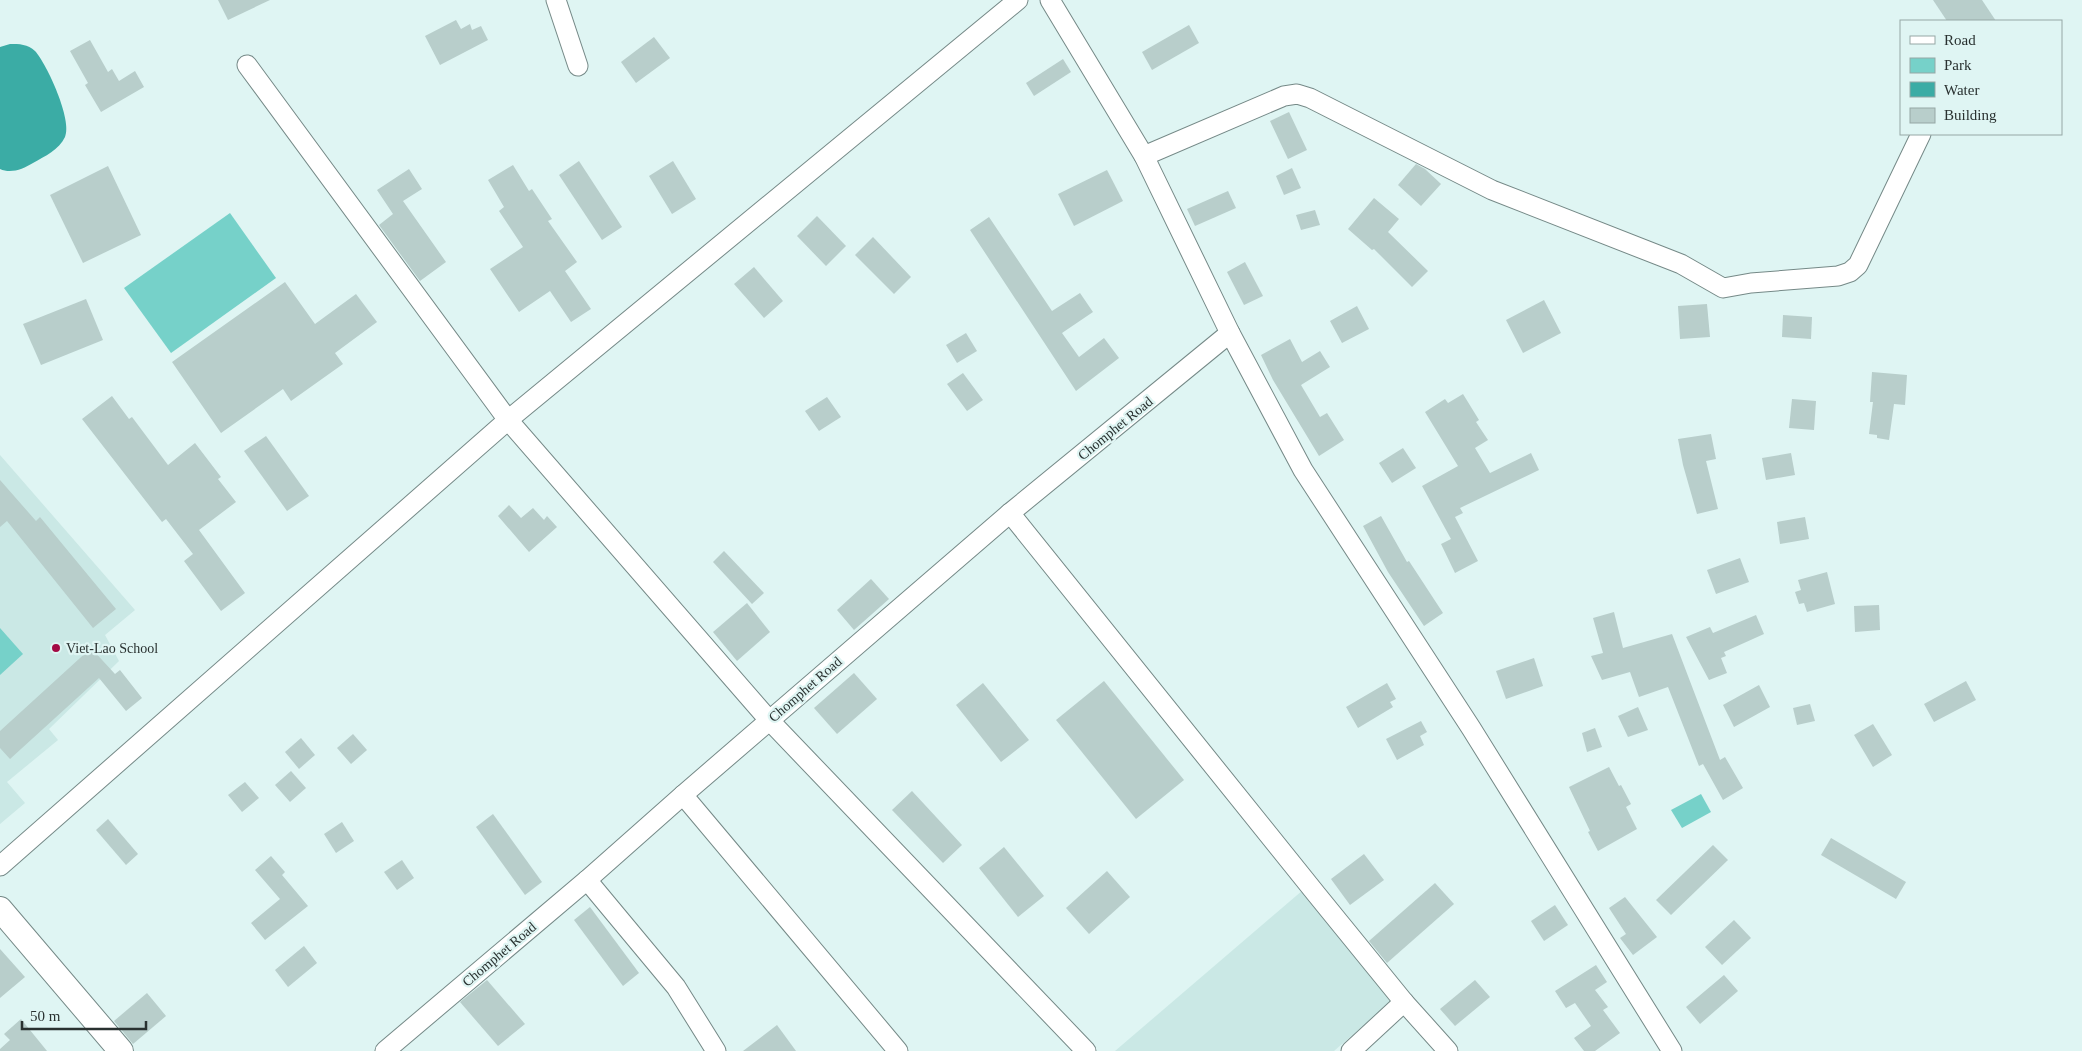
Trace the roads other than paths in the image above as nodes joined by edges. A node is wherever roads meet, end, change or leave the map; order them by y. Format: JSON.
{"nodes":[{"id":1,"x":556,"y":0,"type":"edge"},
{"id":2,"x":1018,"y":0,"type":"edge"},
{"id":3,"x":1050,"y":0,"type":"edge"},
{"id":4,"x":247,"y":65,"type":"dead end"},
{"id":5,"x":578,"y":66,"type":"dead end"},
{"id":6,"x":1921,"y":135,"type":"edge"},
{"id":7,"x":1144,"y":156,"type":"junction"},
{"id":8,"x":1230,"y":333,"type":"junction"},
{"id":9,"x":508,"y":420,"type":"junction"},
{"id":10,"x":1010,"y":513,"type":"junction"},
{"id":11,"x":770,"y":720,"type":"junction"},
{"id":12,"x":683,"y":795,"type":"junction"},
{"id":13,"x":0,"y":866,"type":"edge"},
{"id":14,"x":586,"y":880,"type":"junction"},
{"id":15,"x":0,"y":909,"type":"edge"},
{"id":16,"x":1404,"y":1002,"type":"junction"},
{"id":17,"x":121,"y":1051,"type":"edge"},
{"id":18,"x":386,"y":1051,"type":"edge"},
{"id":19,"x":716,"y":1051,"type":"edge"},
{"id":20,"x":898,"y":1051,"type":"edge"},
{"id":21,"x":1086,"y":1051,"type":"edge"},
{"id":22,"x":1351,"y":1051,"type":"edge"},
{"id":23,"x":1448,"y":1051,"type":"edge"},
{"id":24,"x":1672,"y":1051,"type":"edge"}],
"edges":[{"from":1,"to":5,"type":"street"},
{"from":2,"to":9,"type":"street"},
{"from":3,"to":7,"type":"street"},
{"from":4,"to":9,"type":"street"},
{"from":6,"to":7,"type":"street"},
{"from":7,"to":8,"type":"street"},
{"from":8,"to":10,"type":"street","name":"Chomphet Road"},
{"from":8,"to":24,"type":"street"},
{"from":9,"to":11,"type":"street"},
{"from":9,"to":13,"type":"street"},
{"from":10,"to":11,"type":"street","name":"Chomphet Road"},
{"from":10,"to":16,"type":"street"},
{"from":11,"to":12,"type":"street","name":"Chomphet Road"},
{"from":11,"to":21,"type":"street"},
{"from":12,"to":14,"type":"street","name":"Chomphet Road"},
{"from":12,"to":20,"type":"street"},
{"from":14,"to":18,"type":"street","name":"Chomphet Road"},
{"from":14,"to":19,"type":"street"},
{"from":15,"to":17,"type":"street"},
{"from":16,"to":22,"type":"street"},
{"from":16,"to":23,"type":"street"}]}
